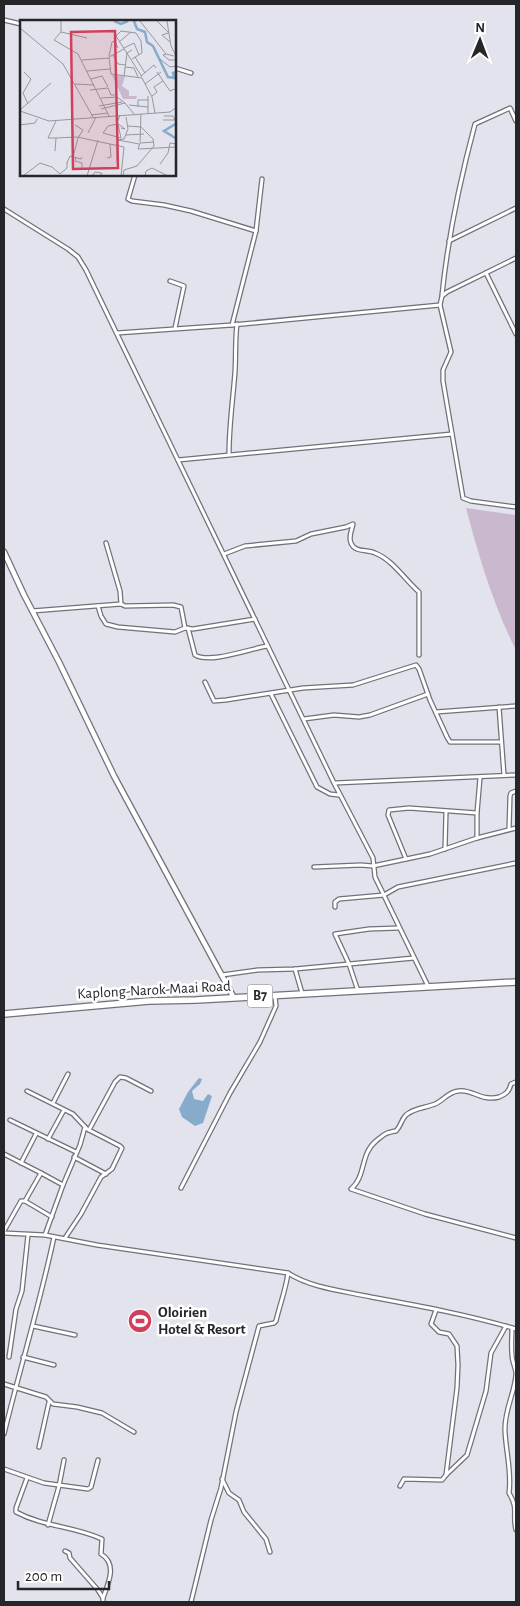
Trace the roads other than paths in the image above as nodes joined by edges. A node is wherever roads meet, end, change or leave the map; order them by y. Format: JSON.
{"nodes":[{"id":1,"x":4,"y":20,"type":"edge"},
{"id":2,"x":20,"y":24,"type":"edge"},
{"id":3,"x":176,"y":68,"type":"edge"},
{"id":4,"x":191,"y":73,"type":"dead end"},
{"id":5,"x":516,"y":120,"type":"edge"},
{"id":6,"x":135,"y":176,"type":"edge"},
{"id":7,"x":262,"y":179,"type":"dead end"},
{"id":8,"x":516,"y":208,"type":"edge"},
{"id":9,"x":4,"y":209,"type":"edge"},
{"id":10,"x":256,"y":231,"type":"junction"},
{"id":11,"x":449,"y":241,"type":"junction"},
{"id":12,"x":516,"y":258,"type":"edge"},
{"id":13,"x":486,"y":273,"type":"junction"},
{"id":14,"x":170,"y":281,"type":"dead end"},
{"id":15,"x":442,"y":296,"type":"junction"},
{"id":16,"x":440,"y":305,"type":"junction"},
{"id":17,"x":235,"y":324,"type":"junction"},
{"id":18,"x":175,"y":328,"type":"junction"},
{"id":19,"x":117,"y":333,"type":"junction"},
{"id":20,"x":516,"y":334,"type":"edge"},
{"id":21,"x":452,"y":434,"type":"junction"},
{"id":22,"x":229,"y":454,"type":"junction"},
{"id":23,"x":178,"y":460,"type":"junction"},
{"id":24,"x":516,"y":507,"type":"edge"},
{"id":25,"x":106,"y":543,"type":"dead end"},
{"id":26,"x":4,"y":552,"type":"edge"},
{"id":27,"x":224,"y":554,"type":"junction"},
{"id":28,"x":121,"y":604,"type":"junction"},
{"id":29,"x":98,"y":606,"type":"junction"},
{"id":30,"x":32,"y":611,"type":"junction"},
{"id":31,"x":255,"y":619,"type":"junction"},
{"id":32,"x":187,"y":628,"type":"junction"},
{"id":33,"x":268,"y":646,"type":"junction"},
{"id":34,"x":420,"y":654,"type":"dead end"},
{"id":35,"x":204,"y":682,"type":"dead end"},
{"id":36,"x":289,"y":690,"type":"junction"},
{"id":37,"x":270,"y":693,"type":"junction"},
{"id":38,"x":428,"y":694,"type":"junction"},
{"id":39,"x":516,"y":706,"type":"edge"},
{"id":40,"x":499,"y":707,"type":"junction"},
{"id":41,"x":436,"y":712,"type":"junction"},
{"id":42,"x":304,"y":719,"type":"junction"},
{"id":43,"x":501,"y":742,"type":"junction"},
{"id":44,"x":504,"y":775,"type":"junction"},
{"id":45,"x":516,"y":775,"type":"edge"},
{"id":46,"x":480,"y":778,"type":"junction"},
{"id":47,"x":334,"y":784,"type":"junction"},
{"id":48,"x":516,"y":791,"type":"edge"},
{"id":49,"x":340,"y":795,"type":"junction"},
{"id":50,"x":446,"y":812,"type":"junction"},
{"id":51,"x":477,"y":813,"type":"junction"},
{"id":52,"x":516,"y":828,"type":"edge"},
{"id":53,"x":509,"y":829,"type":"junction"},
{"id":54,"x":477,"y":838,"type":"junction"},
{"id":55,"x":445,"y":849,"type":"junction"},
{"id":56,"x":406,"y":859,"type":"junction"},
{"id":57,"x":516,"y":863,"type":"edge"},
{"id":58,"x":373,"y":866,"type":"junction"},
{"id":59,"x":314,"y":867,"type":"dead end"},
{"id":60,"x":384,"y":895,"type":"junction"},
{"id":61,"x":335,"y":907,"type":"dead end"},
{"id":62,"x":398,"y":928,"type":"junction"},
{"id":63,"x":414,"y":958,"type":"junction"},
{"id":64,"x":349,"y":964,"type":"junction"},
{"id":65,"x":295,"y":969,"type":"junction"},
{"id":66,"x":222,"y":975,"type":"junction"},
{"id":67,"x":516,"y":982,"type":"edge"},
{"id":68,"x":428,"y":987,"type":"junction"},
{"id":69,"x":358,"y":990,"type":"junction"},
{"id":70,"x":302,"y":994,"type":"junction"},
{"id":71,"x":274,"y":996,"type":"junction"},
{"id":72,"x":234,"y":998,"type":"junction"},
{"id":73,"x":4,"y":1014,"type":"edge"},
{"id":74,"x":68,"y":1074,"type":"dead end"},
{"id":75,"x":516,"y":1082,"type":"edge"},
{"id":76,"x":27,"y":1091,"type":"dead end"},
{"id":77,"x":151,"y":1091,"type":"dead end"},
{"id":78,"x":53,"y":1104,"type":"junction"},
{"id":79,"x":64,"y":1110,"type":"junction"},
{"id":80,"x":10,"y":1120,"type":"dead end"},
{"id":81,"x":84,"y":1127,"type":"junction"},
{"id":82,"x":89,"y":1130,"type":"junction"},
{"id":83,"x":36,"y":1134,"type":"junction"},
{"id":84,"x":48,"y":1139,"type":"junction"},
{"id":85,"x":4,"y":1154,"type":"edge"},
{"id":86,"x":75,"y":1154,"type":"junction"},
{"id":87,"x":21,"y":1164,"type":"junction"},
{"id":88,"x":41,"y":1173,"type":"junction"},
{"id":89,"x":106,"y":1174,"type":"junction"},
{"id":90,"x":63,"y":1185,"type":"junction"},
{"id":91,"x":181,"y":1188,"type":"dead end"},
{"id":92,"x":25,"y":1201,"type":"junction"},
{"id":93,"x":52,"y":1216,"type":"junction"},
{"id":94,"x":4,"y":1232,"type":"edge"},
{"id":95,"x":28,"y":1235,"type":"junction"},
{"id":96,"x":45,"y":1235,"type":"junction"},
{"id":97,"x":54,"y":1236,"type":"junction"},
{"id":98,"x":65,"y":1238,"type":"junction"},
{"id":99,"x":516,"y":1238,"type":"edge"},
{"id":100,"x":288,"y":1273,"type":"junction"},
{"id":101,"x":436,"y":1310,"type":"junction"},
{"id":102,"x":33,"y":1326,"type":"junction"},
{"id":103,"x":506,"y":1326,"type":"junction"},
{"id":104,"x":514,"y":1329,"type":"edge"},
{"id":105,"x":75,"y":1336,"type":"dead end"},
{"id":106,"x":9,"y":1356,"type":"dead end"},
{"id":107,"x":23,"y":1357,"type":"junction"},
{"id":108,"x":54,"y":1365,"type":"dead end"},
{"id":109,"x":4,"y":1384,"type":"edge"},
{"id":110,"x":16,"y":1387,"type":"junction"},
{"id":111,"x":49,"y":1402,"type":"junction"},
{"id":112,"x":134,"y":1432,"type":"dead end"},
{"id":113,"x":4,"y":1434,"type":"edge"},
{"id":114,"x":38,"y":1447,"type":"dead end"},
{"id":115,"x":64,"y":1460,"type":"dead end"},
{"id":116,"x":98,"y":1460,"type":"dead end"},
{"id":117,"x":4,"y":1469,"type":"edge"},
{"id":118,"x":446,"y":1475,"type":"junction"},
{"id":119,"x":27,"y":1478,"type":"junction"},
{"id":120,"x":222,"y":1478,"type":"junction"},
{"id":121,"x":59,"y":1486,"type":"junction"},
{"id":122,"x":400,"y":1486,"type":"dead end"},
{"id":123,"x":48,"y":1525,"type":"junction"},
{"id":124,"x":516,"y":1530,"type":"edge"},
{"id":125,"x":65,"y":1551,"type":"dead end"},
{"id":126,"x":270,"y":1552,"type":"dead end"},
{"id":127,"x":103,"y":1600,"type":"edge"},
{"id":128,"x":191,"y":1602,"type":"edge"}],
"edges":[{"from":1,"to":2,"type":"street"},
{"from":3,"to":4,"type":"street"},
{"from":5,"to":11,"type":"street"},
{"from":6,"to":10,"type":"street"},
{"from":7,"to":10,"type":"street"},
{"from":8,"to":11,"type":"street"},
{"from":9,"to":19,"type":"street"},
{"from":10,"to":17,"type":"street"},
{"from":11,"to":15,"type":"street"},
{"from":12,"to":13,"type":"street"},
{"from":13,"to":15,"type":"street"},
{"from":13,"to":20,"type":"street"},
{"from":14,"to":18,"type":"street"},
{"from":15,"to":16,"type":"street"},
{"from":16,"to":17,"type":"street"},
{"from":16,"to":21,"type":"street"},
{"from":17,"to":18,"type":"street"},
{"from":17,"to":22,"type":"street"},
{"from":18,"to":19,"type":"street"},
{"from":19,"to":23,"type":"street"},
{"from":21,"to":22,"type":"street"},
{"from":21,"to":24,"type":"street"},
{"from":22,"to":23,"type":"street"},
{"from":23,"to":27,"type":"street"},
{"from":25,"to":28,"type":"street"},
{"from":26,"to":30,"type":"street"},
{"from":27,"to":31,"type":"street"},
{"from":27,"to":34,"type":"street"},
{"from":28,"to":29,"type":"street"},
{"from":28,"to":32,"type":"street"},
{"from":29,"to":30,"type":"street"},
{"from":29,"to":32,"type":"street"},
{"from":30,"to":66,"type":"street"},
{"from":31,"to":32,"type":"street"},
{"from":31,"to":33,"type":"street"},
{"from":32,"to":33,"type":"street"},
{"from":33,"to":36,"type":"street"},
{"from":35,"to":37,"type":"street"},
{"from":36,"to":37,"type":"street"},
{"from":36,"to":38,"type":"street"},
{"from":36,"to":42,"type":"street"},
{"from":37,"to":49,"type":"street"},
{"from":38,"to":41,"type":"street"},
{"from":38,"to":42,"type":"street"},
{"from":39,"to":40,"type":"street"},
{"from":40,"to":41,"type":"street"},
{"from":40,"to":43,"type":"street"},
{"from":41,"to":43,"type":"street"},
{"from":42,"to":47,"type":"street"},
{"from":43,"to":44,"type":"street"},
{"from":44,"to":45,"type":"street"},
{"from":44,"to":46,"type":"street"},
{"from":46,"to":47,"type":"street"},
{"from":46,"to":51,"type":"street"},
{"from":47,"to":49,"type":"street"},
{"from":48,"to":53,"type":"street"},
{"from":49,"to":58,"type":"street"},
{"from":50,"to":51,"type":"street"},
{"from":50,"to":55,"type":"street"},
{"from":50,"to":56,"type":"street"},
{"from":51,"to":54,"type":"street"},
{"from":52,"to":53,"type":"street"},
{"from":53,"to":54,"type":"street"},
{"from":54,"to":55,"type":"street"},
{"from":55,"to":56,"type":"street"},
{"from":56,"to":58,"type":"street"},
{"from":57,"to":60,"type":"street"},
{"from":58,"to":59,"type":"street"},
{"from":58,"to":60,"type":"street"},
{"from":60,"to":61,"type":"street"},
{"from":60,"to":62,"type":"street"},
{"from":62,"to":63,"type":"street"},
{"from":62,"to":64,"type":"street"},
{"from":63,"to":64,"type":"street"},
{"from":63,"to":68,"type":"street"},
{"from":64,"to":65,"type":"street"},
{"from":64,"to":69,"type":"street"},
{"from":65,"to":66,"type":"street"},
{"from":65,"to":70,"type":"street"},
{"from":66,"to":72,"type":"street"},
{"from":67,"to":68,"type":"highway","name":"Kaplong-Narok-Maai Road","number":"B7"},
{"from":68,"to":69,"type":"highway","name":"Kaplong-Narok-Maai Road","number":"B7"},
{"from":69,"to":70,"type":"highway","name":"Kaplong-Narok-Maai Road","number":"B7"},
{"from":70,"to":71,"type":"highway","name":"Kaplong-Narok-Maai Road","number":"B7"},
{"from":71,"to":72,"type":"highway","name":"Kaplong-Narok-Maai Road","number":"B7"},
{"from":71,"to":91,"type":"street"},
{"from":72,"to":73,"type":"highway","name":"Kaplong-Narok-Maai Road","number":"B7"},
{"from":74,"to":78,"type":"street"},
{"from":75,"to":99,"type":"street"},
{"from":76,"to":78,"type":"street"},
{"from":77,"to":82,"type":"street"},
{"from":78,"to":79,"type":"street"},
{"from":79,"to":81,"type":"street"},
{"from":79,"to":84,"type":"street"},
{"from":80,"to":83,"type":"street"},
{"from":81,"to":82,"type":"street"},
{"from":81,"to":86,"type":"street"},
{"from":82,"to":89,"type":"street"},
{"from":83,"to":84,"type":"street"},
{"from":83,"to":87,"type":"street"},
{"from":84,"to":86,"type":"street"},
{"from":85,"to":87,"type":"street"},
{"from":86,"to":89,"type":"street"},
{"from":86,"to":90,"type":"street"},
{"from":87,"to":88,"type":"street"},
{"from":88,"to":90,"type":"street"},
{"from":88,"to":92,"type":"street"},
{"from":89,"to":98,"type":"street"},
{"from":90,"to":93,"type":"street"},
{"from":92,"to":93,"type":"street"},
{"from":92,"to":94,"type":"street"},
{"from":93,"to":96,"type":"street"},
{"from":94,"to":95,"type":"street"},
{"from":95,"to":96,"type":"street"},
{"from":95,"to":106,"type":"street"},
{"from":96,"to":97,"type":"street"},
{"from":97,"to":98,"type":"street"},
{"from":97,"to":102,"type":"street"},
{"from":98,"to":100,"type":"street"},
{"from":100,"to":101,"type":"street"},
{"from":100,"to":120,"type":"street"},
{"from":101,"to":103,"type":"street"},
{"from":101,"to":118,"type":"street"},
{"from":102,"to":105,"type":"street"},
{"from":102,"to":107,"type":"street"},
{"from":103,"to":104,"type":"street"},
{"from":103,"to":118,"type":"street"},
{"from":104,"to":124,"type":"street"},
{"from":107,"to":108,"type":"street"},
{"from":107,"to":110,"type":"street"},
{"from":109,"to":110,"type":"street"},
{"from":110,"to":111,"type":"street"},
{"from":110,"to":113,"type":"street"},
{"from":111,"to":112,"type":"street"},
{"from":111,"to":114,"type":"street"},
{"from":115,"to":121,"type":"street"},
{"from":116,"to":121,"type":"street"},
{"from":117,"to":119,"type":"street"},
{"from":118,"to":122,"type":"street"},
{"from":119,"to":121,"type":"street"},
{"from":119,"to":123,"type":"street"},
{"from":120,"to":126,"type":"street"},
{"from":120,"to":128,"type":"street"},
{"from":121,"to":123,"type":"street"},
{"from":123,"to":127,"type":"street"},
{"from":125,"to":127,"type":"street"}]}
